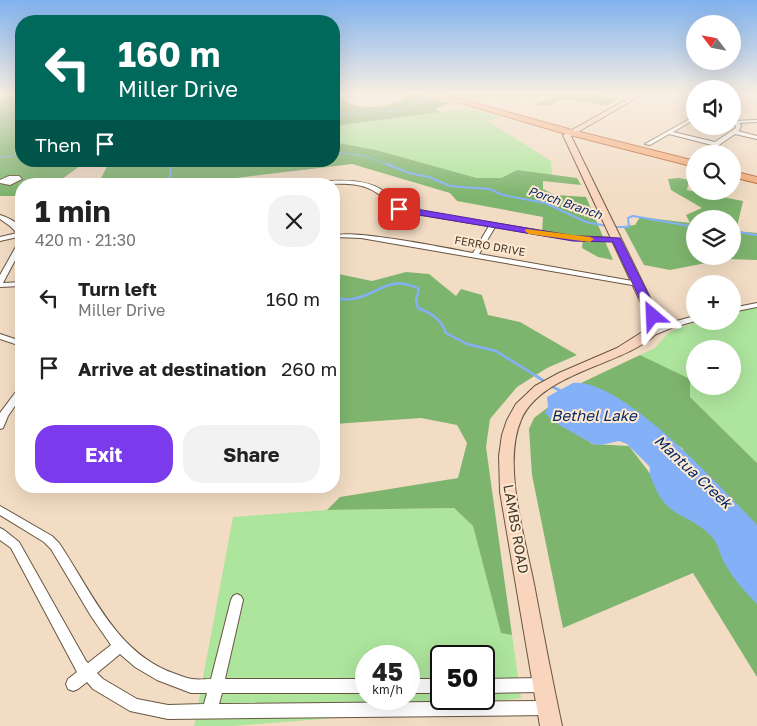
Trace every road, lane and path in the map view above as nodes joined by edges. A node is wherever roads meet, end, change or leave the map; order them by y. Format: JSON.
{"nodes":[{"id":1,"x":551,"y":127,"type":"edge"},
{"id":2,"x":579,"y":127,"type":"edge"},
{"id":3,"x":677,"y":127,"type":"edge"},
{"id":4,"x":569,"y":132,"type":"junction"},
{"id":5,"x":668,"y":132,"type":"junction"},
{"id":6,"x":741,"y":134,"type":"edge"},
{"id":7,"x":730,"y":135,"type":"edge"},
{"id":8,"x":757,"y":138,"type":"edge"},
{"id":9,"x":648,"y":144,"type":"dead end"},
{"id":10,"x":716,"y":144,"type":"joint"},
{"id":11,"x":686,"y":160,"type":"edge"},
{"id":12,"x":741,"y":176,"type":"edge"},
{"id":13,"x":757,"y":180,"type":"edge"},
{"id":14,"x":340,"y":182,"type":"edge"},
{"id":15,"x":0,"y":217,"type":"edge"},
{"id":16,"x":492,"y":225,"type":"junction"},
{"id":17,"x":15,"y":228,"type":"edge"},
{"id":18,"x":612,"y":231,"type":"junction"},
{"id":19,"x":15,"y":236,"type":"edge"},
{"id":20,"x":340,"y":236,"type":"edge"},
{"id":21,"x":0,"y":239,"type":"edge"},
{"id":22,"x":15,"y":254,"type":"edge"},
{"id":23,"x":475,"y":255,"type":"junction"},
{"id":24,"x":0,"y":283,"type":"edge"},
{"id":25,"x":15,"y":284,"type":"edge"},
{"id":26,"x":638,"y":284,"type":"junction"},
{"id":27,"x":757,"y":305,"type":"edge"},
{"id":28,"x":741,"y":308,"type":"edge"},
{"id":29,"x":686,"y":321,"type":"edge"},
{"id":30,"x":651,"y":333,"type":"junction"},
{"id":31,"x":0,"y":336,"type":"edge"},
{"id":32,"x":15,"y":342,"type":"edge"},
{"id":33,"x":15,"y":400,"type":"edge"},
{"id":34,"x":1,"y":420,"type":"edge"},
{"id":35,"x":2,"y":515,"type":"edge"},
{"id":36,"x":0,"y":533,"type":"edge"},
{"id":37,"x":237,"y":600,"type":"dead end"},
{"id":38,"x":120,"y":646,"type":"junction"},
{"id":39,"x":87,"y":672,"type":"junction"},
{"id":40,"x":74,"y":684,"type":"dead end"},
{"id":41,"x":543,"y":685,"type":"junction"},
{"id":42,"x":216,"y":686,"type":"junction"},
{"id":43,"x":355,"y":686,"type":"edge"},
{"id":44,"x":495,"y":686,"type":"edge"},
{"id":45,"x":548,"y":708,"type":"junction"},
{"id":46,"x":210,"y":711,"type":"junction"},
{"id":47,"x":551,"y":726,"type":"edge"}],
"edges":[{"from":1,"to":4,"type":"main road"},
{"from":2,"to":4,"type":"main road"},
{"from":3,"to":5,"type":"street"},
{"from":4,"to":11,"type":"main road"},
{"from":4,"to":18,"type":"main road"},
{"from":5,"to":9,"type":"street"},
{"from":5,"to":10,"type":"street"},
{"from":6,"to":8,"type":"street"},
{"from":7,"to":10,"type":"street"},
{"from":12,"to":13,"type":"main road"},
{"from":14,"to":16,"type":"street"},
{"from":15,"to":17,"type":"street"},
{"from":16,"to":18,"type":"street"},
{"from":16,"to":23,"type":"street"},
{"from":18,"to":26,"type":"main road"},
{"from":19,"to":21,"type":"street"},
{"from":20,"to":23,"type":"street","name":"FERRO DRIVE"},
{"from":22,"to":24,"type":"street"},
{"from":23,"to":26,"type":"street","name":"FERRO DRIVE"},
{"from":24,"to":25,"type":"street"},
{"from":26,"to":30,"type":"main road"},
{"from":27,"to":28,"type":"street"},
{"from":29,"to":30,"type":"street"},
{"from":30,"to":41,"type":"main road","name":"LAMBS ROAD"},
{"from":31,"to":32,"type":"street"},
{"from":33,"to":34,"type":"street"},
{"from":35,"to":38,"type":"street"},
{"from":36,"to":39,"type":"street"},
{"from":37,"to":42,"type":"street"},
{"from":38,"to":39,"type":"street"},
{"from":38,"to":42,"type":"street"},
{"from":39,"to":40,"type":"street"},
{"from":39,"to":46,"type":"street"},
{"from":41,"to":44,"type":"street"},
{"from":41,"to":45,"type":"main road","name":"LAMBS ROAD"},
{"from":42,"to":43,"type":"street"},
{"from":42,"to":46,"type":"street"},
{"from":45,"to":46,"type":"street"},
{"from":45,"to":47,"type":"main road","name":"LAMBS ROAD"}]}
